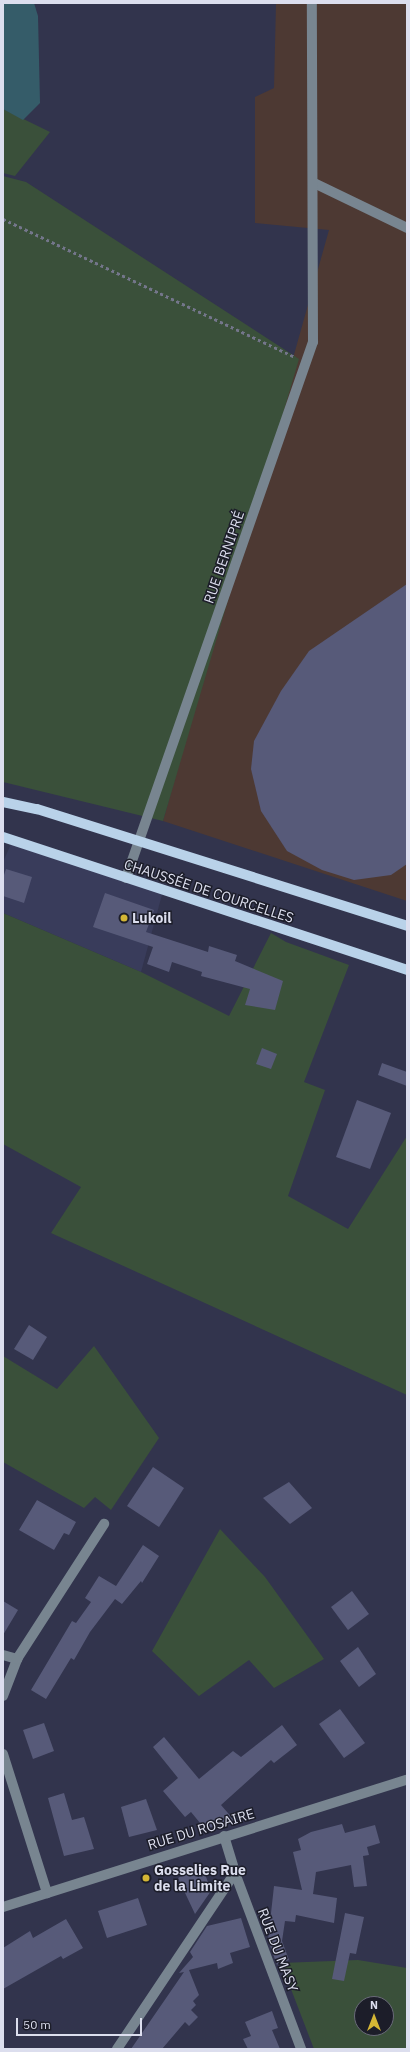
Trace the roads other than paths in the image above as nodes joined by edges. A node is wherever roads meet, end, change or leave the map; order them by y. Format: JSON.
{"nodes":[{"id":1,"x":312,"y":3,"type":"edge"},
{"id":2,"x":314,"y":183,"type":"junction"},
{"id":3,"x":407,"y":228,"type":"edge"},
{"id":4,"x":3,"y":802,"type":"edge"},
{"id":5,"x":3,"y":838,"type":"edge"},
{"id":6,"x":141,"y":841,"type":"junction"},
{"id":7,"x":126,"y":878,"type":"junction"},
{"id":8,"x":407,"y":926,"type":"edge"},
{"id":9,"x":407,"y":970,"type":"edge"},
{"id":10,"x":104,"y":1524,"type":"dead end"},
{"id":11,"x":3,"y":1655,"type":"edge"},
{"id":12,"x":17,"y":1659,"type":"junction"},
{"id":13,"x":3,"y":1696,"type":"edge"},
{"id":14,"x":3,"y":1754,"type":"edge"},
{"id":15,"x":407,"y":1780,"type":"edge"},
{"id":16,"x":224,"y":1836,"type":"junction"},
{"id":17,"x":235,"y":1873,"type":"junction"},
{"id":18,"x":47,"y":1893,"type":"junction"},
{"id":19,"x":3,"y":1907,"type":"edge"},
{"id":20,"x":117,"y":2049,"type":"edge"},
{"id":21,"x":300,"y":2049,"type":"edge"}],
"edges":[{"from":1,"to":2,"type":"street","name":"RUE BERNIPRÉ"},
{"from":2,"to":3,"type":"street"},
{"from":2,"to":6,"type":"street","name":"RUE BERNIPRÉ"},
{"from":4,"to":6,"type":"main road","name":"CHAUSSÉE DE COURCELLES"},
{"from":5,"to":7,"type":"main road","name":"CHAUSSÉE DE COURCELLES"},
{"from":6,"to":7,"type":"street","name":"RUE BERNIPRÉ"},
{"from":6,"to":8,"type":"main road","name":"CHAUSSÉE DE COURCELLES"},
{"from":7,"to":9,"type":"main road","name":"CHAUSSÉE DE COURCELLES"},
{"from":10,"to":12,"type":"street"},
{"from":11,"to":12,"type":"street"},
{"from":12,"to":13,"type":"street"},
{"from":14,"to":18,"type":"street"},
{"from":15,"to":16,"type":"street","name":"RUE DU ROSAIRE"},
{"from":16,"to":17,"type":"street","name":"RUE DU MASY"},
{"from":16,"to":18,"type":"street","name":"RUE DU ROSAIRE"},
{"from":17,"to":20,"type":"street"},
{"from":17,"to":21,"type":"street","name":"RUE DU MASY"},
{"from":18,"to":19,"type":"street","name":"RUE DU ROSAIRE"}]}
